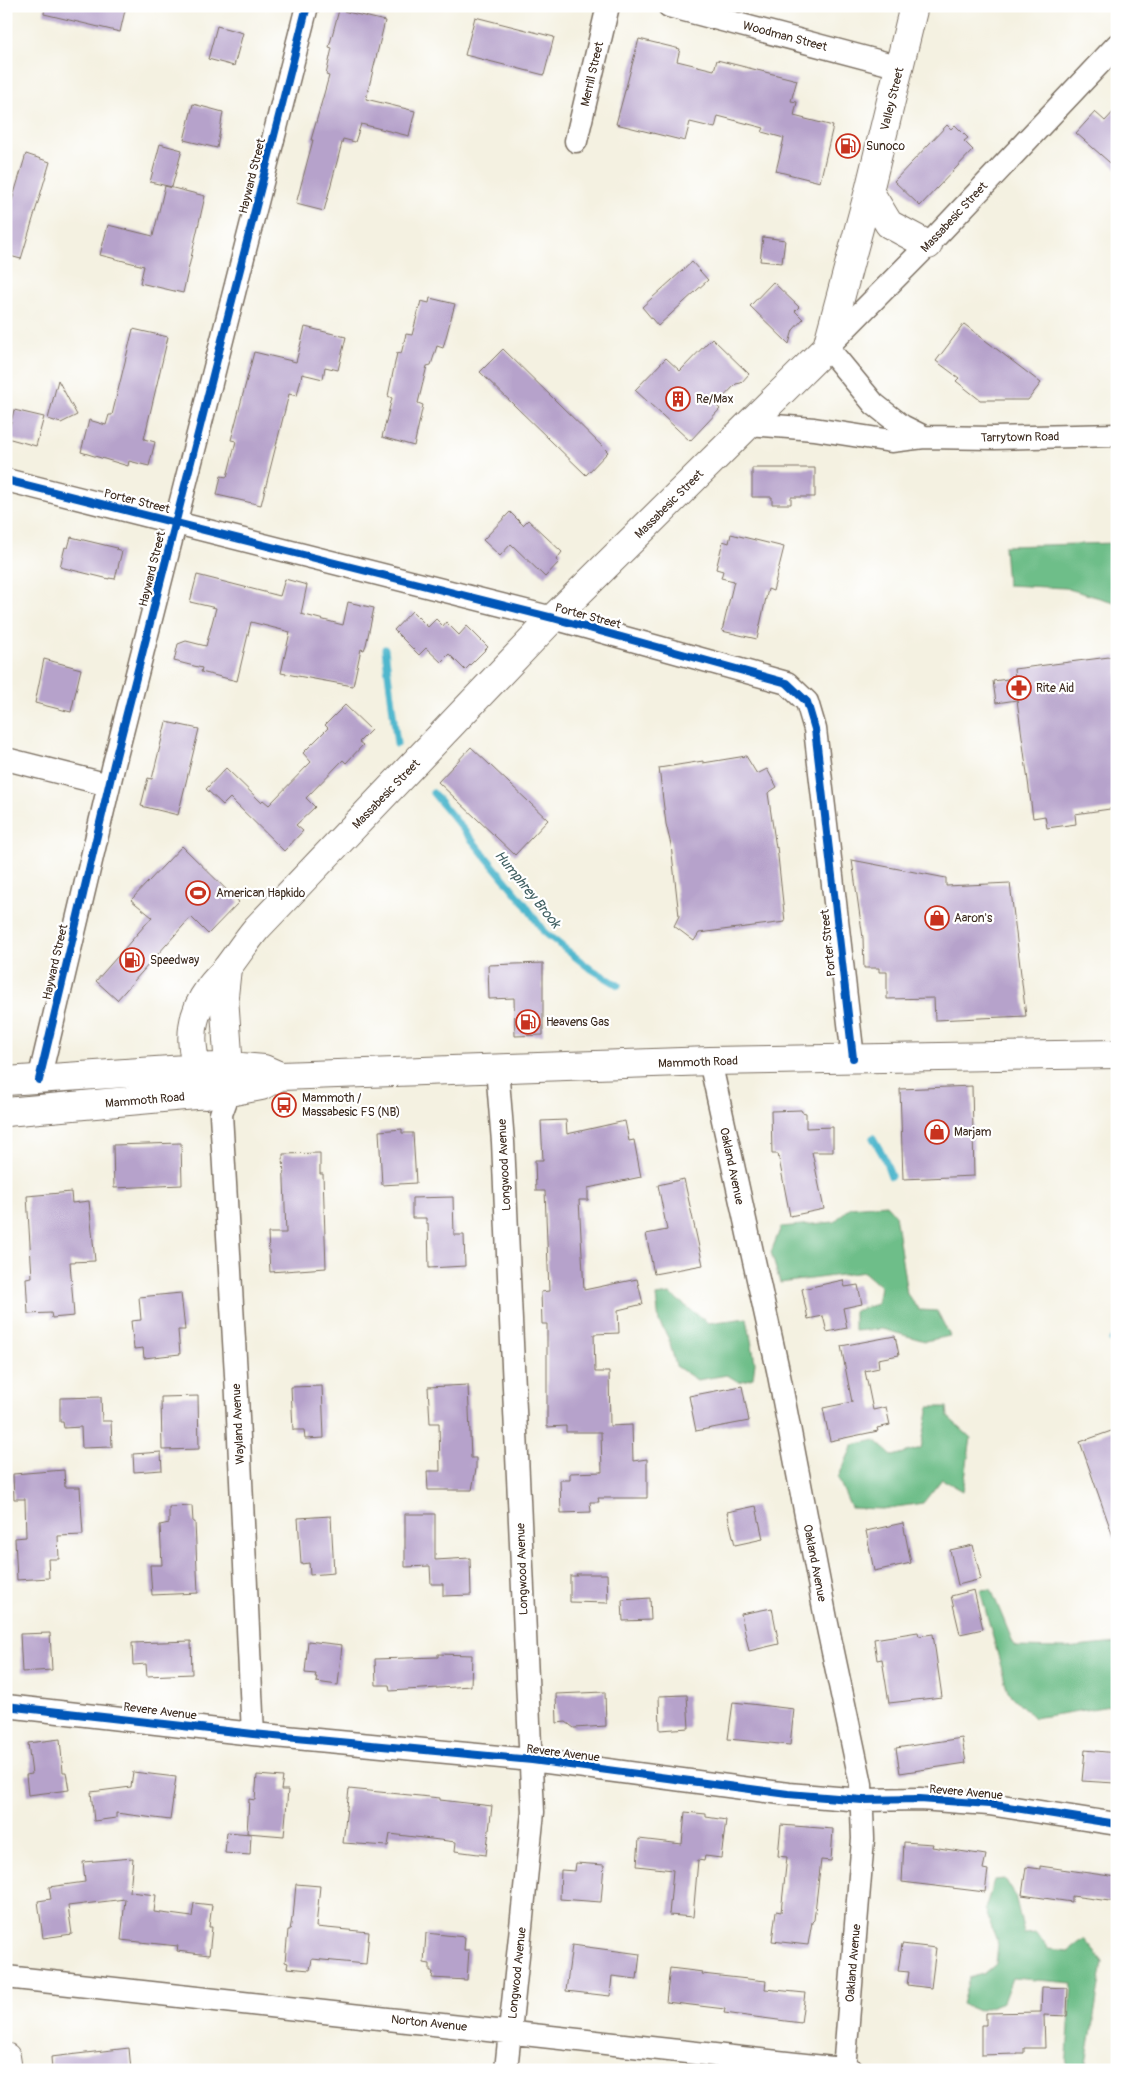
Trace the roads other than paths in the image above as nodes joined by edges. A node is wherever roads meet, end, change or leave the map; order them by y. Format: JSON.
{"nodes":[{"id":1,"x":608,"y":6,"type":"edge"},
{"id":2,"x":669,"y":6,"type":"edge"},
{"id":3,"x":914,"y":6,"type":"edge"},
{"id":4,"x":300,"y":8,"type":"edge"},
{"id":5,"x":1117,"y":45,"type":"edge"},
{"id":6,"x":900,"y":67,"type":"junction"},
{"id":7,"x":576,"y":141,"type":"dead end"},
{"id":8,"x":869,"y":191,"type":"junction"},
{"id":9,"x":928,"y":245,"type":"junction"},
{"id":10,"x":827,"y":347,"type":"junction"},
{"id":11,"x":749,"y":424,"type":"junction"},
{"id":12,"x":1117,"y":435,"type":"edge"},
{"id":13,"x":924,"y":436,"type":"junction"},
{"id":14,"x":6,"y":480,"type":"edge"},
{"id":15,"x":176,"y":523,"type":"junction"},
{"id":16,"x":553,"y":618,"type":"junction"},
{"id":17,"x":6,"y":759,"type":"edge"},
{"id":18,"x":108,"y":785,"type":"junction"},
{"id":19,"x":227,"y":968,"type":"junction"},
{"id":20,"x":1117,"y":1054,"type":"edge"},
{"id":21,"x":853,"y":1058,"type":"junction"},
{"id":22,"x":710,"y":1061,"type":"junction"},
{"id":23,"x":196,"y":1068,"type":"junction"},
{"id":24,"x":497,"y":1068,"type":"junction"},
{"id":25,"x":39,"y":1080,"type":"junction"},
{"id":26,"x":6,"y":1081,"type":"edge"},
{"id":27,"x":221,"y":1092,"type":"junction"},
{"id":28,"x":6,"y":1112,"type":"edge"},
{"id":29,"x":6,"y":1706,"type":"edge"},
{"id":30,"x":253,"y":1734,"type":"junction"},
{"id":31,"x":532,"y":1760,"type":"junction"},
{"id":32,"x":862,"y":1800,"type":"junction"},
{"id":33,"x":1117,"y":1824,"type":"edge"},
{"id":34,"x":6,"y":1976,"type":"edge"},
{"id":35,"x":510,"y":2032,"type":"junction"},
{"id":36,"x":6,"y":2057,"type":"edge"},
{"id":37,"x":846,"y":2069,"type":"edge"},
{"id":38,"x":8,"y":2070,"type":"edge"},
{"id":39,"x":506,"y":2070,"type":"edge"}],
"edges":[{"from":1,"to":7,"type":"street","name":"Merrill Street"},
{"from":2,"to":6,"type":"street","name":"Woodman Street"},
{"from":3,"to":6,"type":"main road","name":"Valley Street"},
{"from":4,"to":15,"type":"street","name":"Hayward Street"},
{"from":5,"to":9,"type":"street","name":"Massabesic Street"},
{"from":6,"to":8,"type":"main road","name":"Valley Street"},
{"from":8,"to":9,"type":"main road"},
{"from":8,"to":10,"type":"main road","name":"Valley Street"},
{"from":9,"to":10,"type":"street","name":"Massabesic Street"},
{"from":10,"to":11,"type":"main road","name":"Massabesic Street"},
{"from":10,"to":13,"type":"street","name":"Tarrytown Road"},
{"from":11,"to":13,"type":"street","name":"Tarrytown Road"},
{"from":11,"to":16,"type":"main road","name":"Massabesic Street"},
{"from":12,"to":13,"type":"street","name":"Tarrytown Road"},
{"from":14,"to":15,"type":"street","name":"Porter Street"},
{"from":15,"to":16,"type":"street","name":"Porter Street"},
{"from":15,"to":18,"type":"street","name":"Hayward Street"},
{"from":16,"to":19,"type":"main road","name":"Massabesic Street"},
{"from":16,"to":21,"type":"street","name":"Porter Street"},
{"from":17,"to":18,"type":"street"},
{"from":18,"to":25,"type":"street","name":"Hayward Street"},
{"from":19,"to":23,"type":"main road","name":"Massabesic Street"},
{"from":19,"to":27,"type":"main road","name":"Massabesic Street"},
{"from":20,"to":21,"type":"main road","name":"Mammoth Road"},
{"from":21,"to":22,"type":"main road","name":"Mammoth Road"},
{"from":22,"to":24,"type":"main road","name":"Mammoth Road"},
{"from":22,"to":32,"type":"street","name":"Oakland Avenue"},
{"from":23,"to":25,"type":"main road","name":"Mammoth Road"},
{"from":23,"to":27,"type":"main road","name":"Mammoth Road"},
{"from":24,"to":27,"type":"main road","name":"Mammoth Road"},
{"from":24,"to":31,"type":"street","name":"Longwood Avenue"},
{"from":25,"to":26,"type":"main road","name":"Mammoth Road"},
{"from":27,"to":28,"type":"main road","name":"Mammoth Road"},
{"from":27,"to":30,"type":"street","name":"Wayland Avenue"},
{"from":29,"to":30,"type":"street","name":"Revere Avenue"},
{"from":30,"to":31,"type":"street","name":"Revere Avenue"},
{"from":31,"to":32,"type":"street","name":"Revere Avenue"},
{"from":31,"to":35,"type":"street","name":"Longwood Avenue"},
{"from":32,"to":33,"type":"street","name":"Revere Avenue"},
{"from":32,"to":37,"type":"street","name":"Oakland Avenue"},
{"from":34,"to":35,"type":"street","name":"Norton Avenue"},
{"from":35,"to":37,"type":"street","name":"Norton Avenue"},
{"from":35,"to":39,"type":"street","name":"Longwood Avenue"},
{"from":36,"to":38,"type":"main road"}]}
